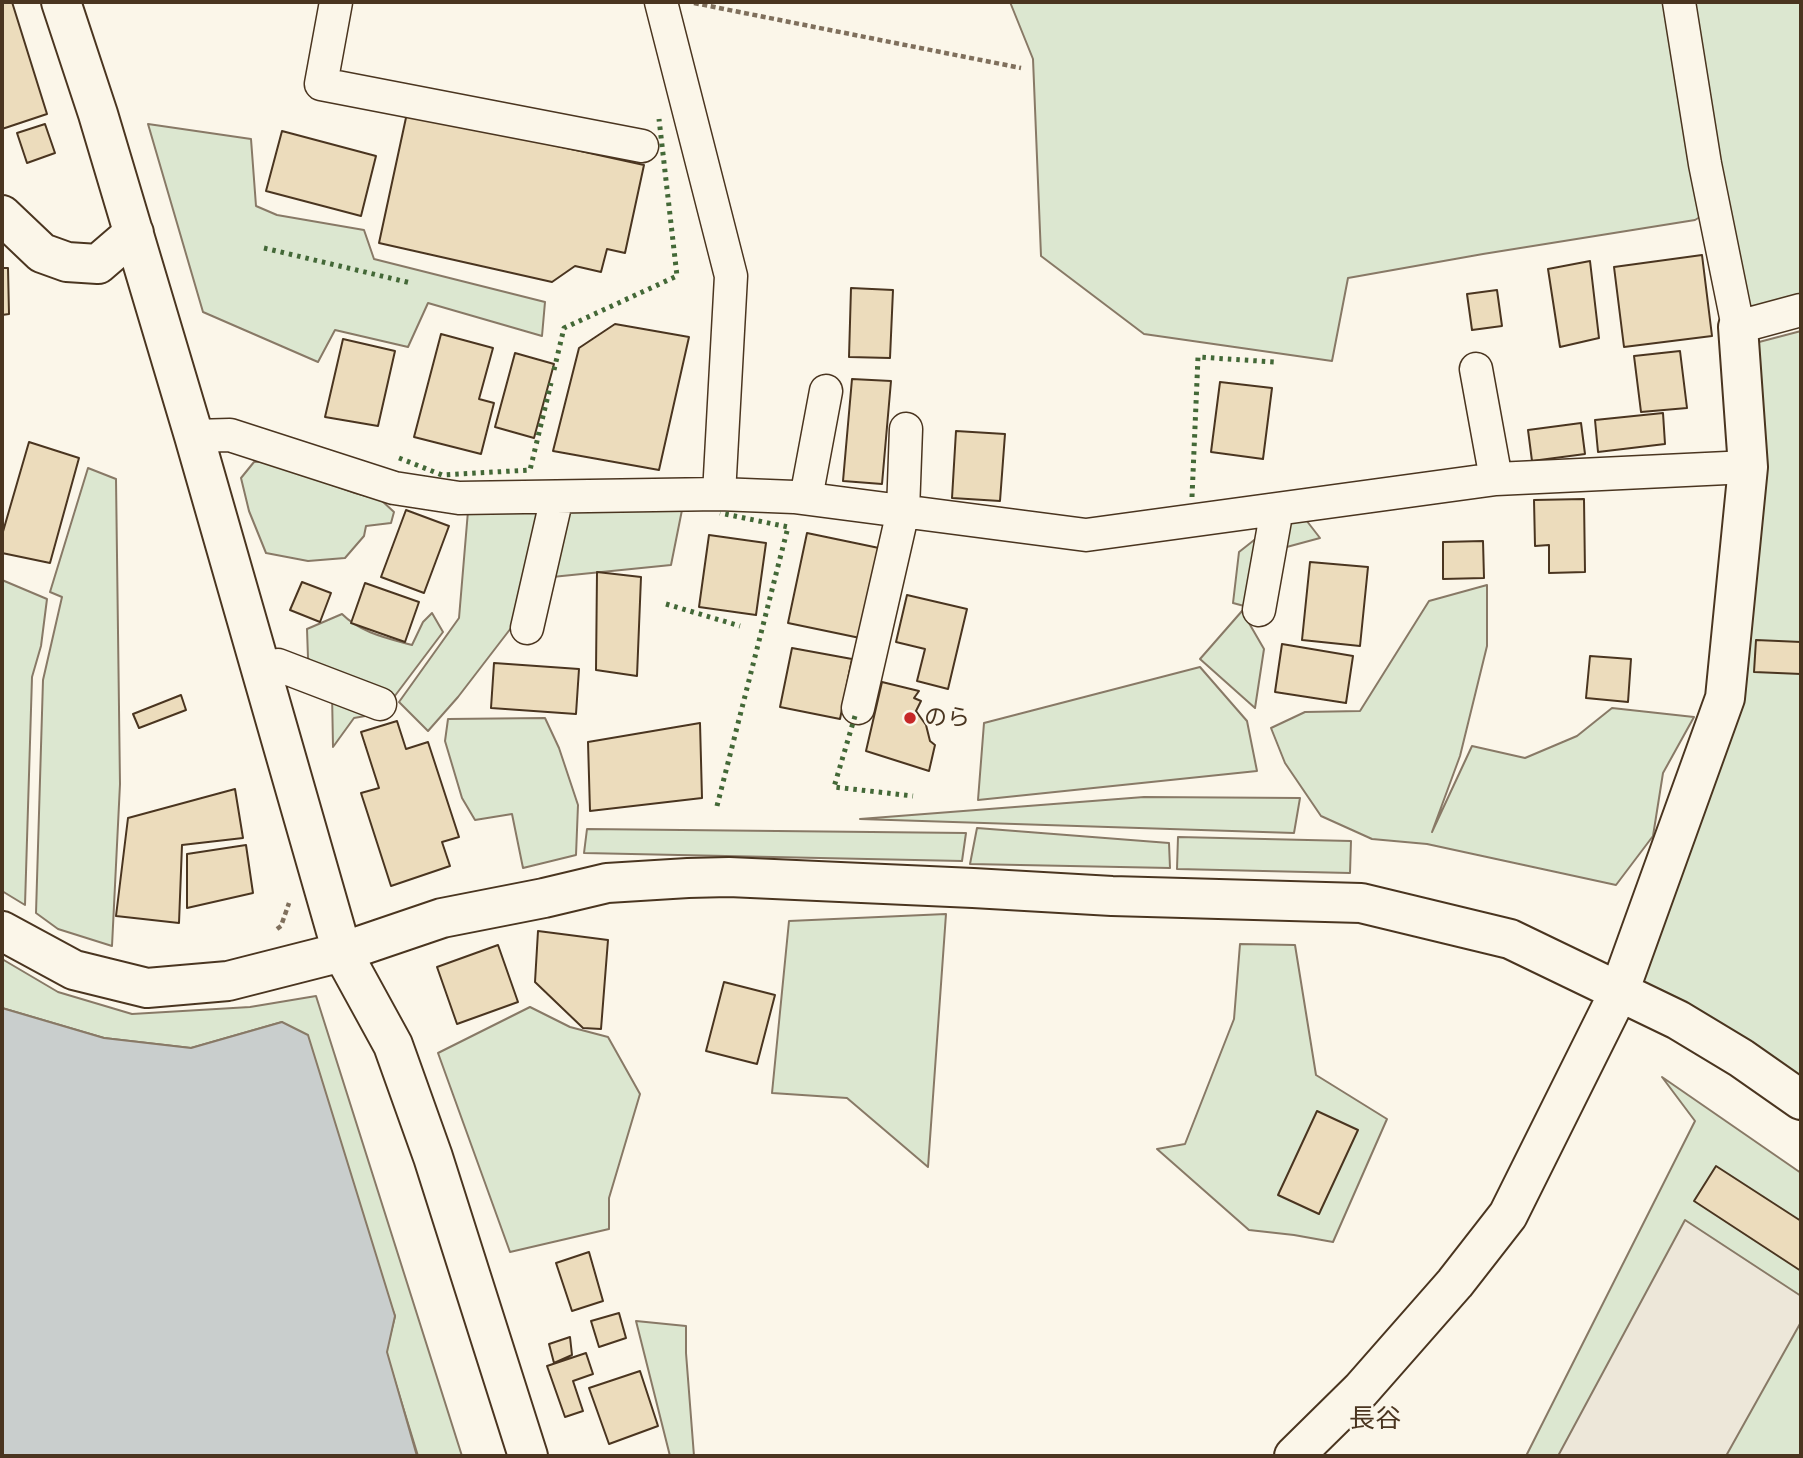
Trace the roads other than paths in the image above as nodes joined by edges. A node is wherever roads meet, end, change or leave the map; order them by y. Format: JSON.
{"nodes":[{"id":1,"x":61,"y":2,"type":"edge"},
{"id":2,"x":336,"y":2,"type":"edge"},
{"id":3,"x":661,"y":2,"type":"edge"},
{"id":4,"x":1679,"y":2,"type":"edge"},
{"id":5,"x":642,"y":146,"type":"dead end"},
{"id":6,"x":2,"y":215,"type":"edge"},
{"id":7,"x":134,"y":233,"type":"junction"},
{"id":8,"x":1801,"y":310,"type":"edge"},
{"id":9,"x":1738,"y":327,"type":"junction"},
{"id":10,"x":1476,"y":369,"type":"dead end"},
{"id":11,"x":826,"y":391,"type":"dead end"},
{"id":12,"x":906,"y":429,"type":"dead end"},
{"id":13,"x":194,"y":436,"type":"junction"},
{"id":14,"x":1748,"y":467,"type":"junction"},
{"id":15,"x":1496,"y":479,"type":"junction"},
{"id":16,"x":719,"y":494,"type":"junction"},
{"id":17,"x":557,"y":497,"type":"junction"},
{"id":18,"x":806,"y":498,"type":"junction"},
{"id":19,"x":1277,"y":509,"type":"junction"},
{"id":20,"x":904,"y":511,"type":"junction"},
{"id":21,"x":1259,"y":610,"type":"dead end"},
{"id":22,"x":527,"y":628,"type":"dead end"},
{"id":23,"x":261,"y":668,"type":"junction"},
{"id":24,"x":380,"y":704,"type":"dead end"},
{"id":25,"x":858,"y":708,"type":"dead end"},
{"id":26,"x":2,"y":931,"type":"edge"},
{"id":27,"x":342,"y":953,"type":"junction"},
{"id":28,"x":1619,"y":992,"type":"junction"},
{"id":29,"x":1801,"y":1100,"type":"edge"},
{"id":30,"x":528,"y":1456,"type":"edge"},
{"id":31,"x":1294,"y":1456,"type":"edge"}],
"edges":[{"from":1,"to":7,"type":"street"},
{"from":2,"to":5,"type":"street"},
{"from":3,"to":16,"type":"street"},
{"from":4,"to":9,"type":"street"},
{"from":6,"to":7,"type":"street"},
{"from":7,"to":13,"type":"street"},
{"from":8,"to":9,"type":"street"},
{"from":9,"to":14,"type":"street"},
{"from":10,"to":15,"type":"street"},
{"from":11,"to":18,"type":"street"},
{"from":12,"to":20,"type":"street"},
{"from":13,"to":17,"type":"street"},
{"from":13,"to":23,"type":"street"},
{"from":14,"to":15,"type":"street"},
{"from":14,"to":28,"type":"street"},
{"from":15,"to":19,"type":"street"},
{"from":16,"to":17,"type":"street"},
{"from":16,"to":18,"type":"street"},
{"from":17,"to":22,"type":"street"},
{"from":18,"to":20,"type":"street"},
{"from":19,"to":20,"type":"street"},
{"from":19,"to":21,"type":"street"},
{"from":20,"to":25,"type":"street"},
{"from":23,"to":24,"type":"street"},
{"from":23,"to":27,"type":"street"},
{"from":26,"to":27,"type":"street"},
{"from":27,"to":28,"type":"street"},
{"from":27,"to":30,"type":"street"},
{"from":28,"to":29,"type":"street"},
{"from":28,"to":31,"type":"street"}]}
